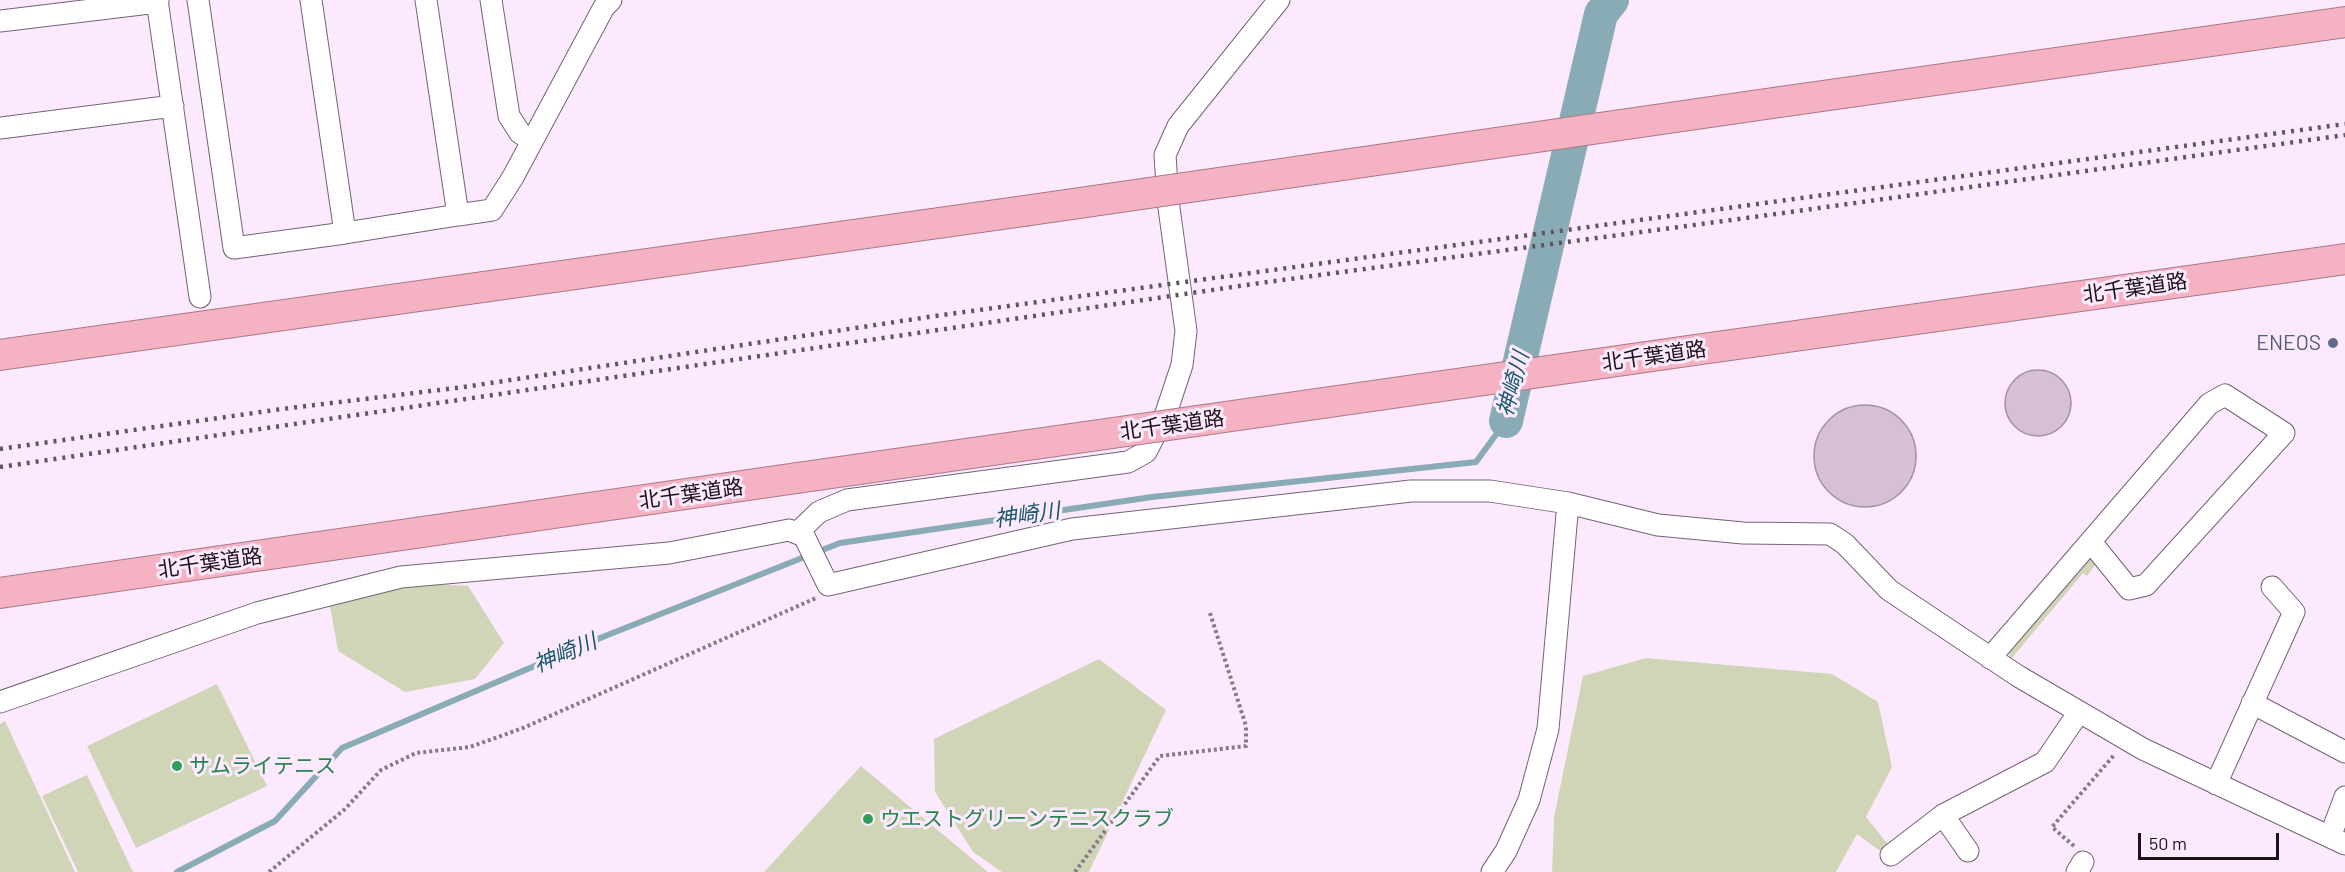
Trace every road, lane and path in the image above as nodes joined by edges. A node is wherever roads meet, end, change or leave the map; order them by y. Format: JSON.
{"nodes":[{"id":1,"x":198,"y":0,"type":"edge"},
{"id":2,"x":311,"y":0,"type":"edge"},
{"id":3,"x":426,"y":0,"type":"edge"},
{"id":4,"x":491,"y":0,"type":"edge"},
{"id":5,"x":1278,"y":0,"type":"edge"},
{"id":6,"x":158,"y":1,"type":"edge"},
{"id":7,"x":604,"y":2,"type":"edge"},
{"id":8,"x":0,"y":21,"type":"edge"},
{"id":9,"x":2345,"y":22,"type":"edge"},
{"id":10,"x":173,"y":106,"type":"junction"},
{"id":11,"x":0,"y":128,"type":"edge"},
{"id":12,"x":532,"y":141,"type":"junction"},
{"id":13,"x":458,"y":215,"type":"junction"},
{"id":14,"x":345,"y":233,"type":"junction"},
{"id":15,"x":2345,"y":259,"type":"edge"},
{"id":16,"x":200,"y":297,"type":"dead end"},
{"id":17,"x":0,"y":356,"type":"edge"},
{"id":18,"x":1569,"y":503,"type":"junction"},
{"id":19,"x":802,"y":537,"type":"junction"},
{"id":20,"x":2091,"y":542,"type":"junction"},
{"id":21,"x":828,"y":585,"type":"junction"},
{"id":22,"x":2272,"y":586,"type":"dead end"},
{"id":23,"x":0,"y":593,"type":"edge"},
{"id":24,"x":1210,"y":613,"type":"dead end"},
{"id":25,"x":1990,"y":658,"type":"junction"},
{"id":26,"x":0,"y":702,"type":"edge"},
{"id":27,"x":2252,"y":703,"type":"junction"},
{"id":28,"x":2079,"y":712,"type":"junction"},
{"id":29,"x":2128,"y":740,"type":"junction"},
{"id":30,"x":2345,"y":752,"type":"edge"},
{"id":31,"x":2216,"y":784,"type":"junction"},
{"id":32,"x":2345,"y":797,"type":"edge"},
{"id":33,"x":1943,"y":815,"type":"junction"},
{"id":34,"x":2338,"y":841,"type":"edge"},
{"id":35,"x":1968,"y":851,"type":"dead end"},
{"id":36,"x":1891,"y":855,"type":"dead end"},
{"id":37,"x":2080,"y":867,"type":"edge"},
{"id":38,"x":269,"y":872,"type":"edge"},
{"id":39,"x":1075,"y":872,"type":"edge"},
{"id":40,"x":1492,"y":872,"type":"edge"}],
"edges":[{"from":1,"to":14,"type":"street"},
{"from":2,"to":14,"type":"street"},
{"from":3,"to":13,"type":"street"},
{"from":4,"to":12,"type":"street"},
{"from":5,"to":19,"type":"street"},
{"from":6,"to":8,"type":"street"},
{"from":6,"to":10,"type":"street"},
{"from":7,"to":12,"type":"street"},
{"from":9,"to":17,"type":"highway","bridge":true},
{"from":10,"to":11,"type":"street"},
{"from":10,"to":16,"type":"street"},
{"from":12,"to":13,"type":"street"},
{"from":13,"to":14,"type":"street"},
{"from":15,"to":23,"type":"highway","name":"北千葉道路","bridge":true},
{"from":18,"to":21,"type":"street"},
{"from":18,"to":25,"type":"street"},
{"from":18,"to":40,"type":"street"},
{"from":19,"to":21,"type":"street"},
{"from":19,"to":26,"type":"street"},
{"from":20,"to":20,"type":"street"},
{"from":20,"to":25,"type":"street"},
{"from":21,"to":38,"type":"path"},
{"from":22,"to":27,"type":"street"},
{"from":24,"to":39,"type":"path"},
{"from":25,"to":28,"type":"street"},
{"from":27,"to":30,"type":"street"},
{"from":27,"to":31,"type":"street"},
{"from":28,"to":29,"type":"street"},
{"from":28,"to":33,"type":"street"},
{"from":29,"to":31,"type":"street"},
{"from":29,"to":37,"type":"path"},
{"from":31,"to":34,"type":"street"},
{"from":32,"to":34,"type":"street"},
{"from":33,"to":35,"type":"street"},
{"from":33,"to":36,"type":"street"}]}
